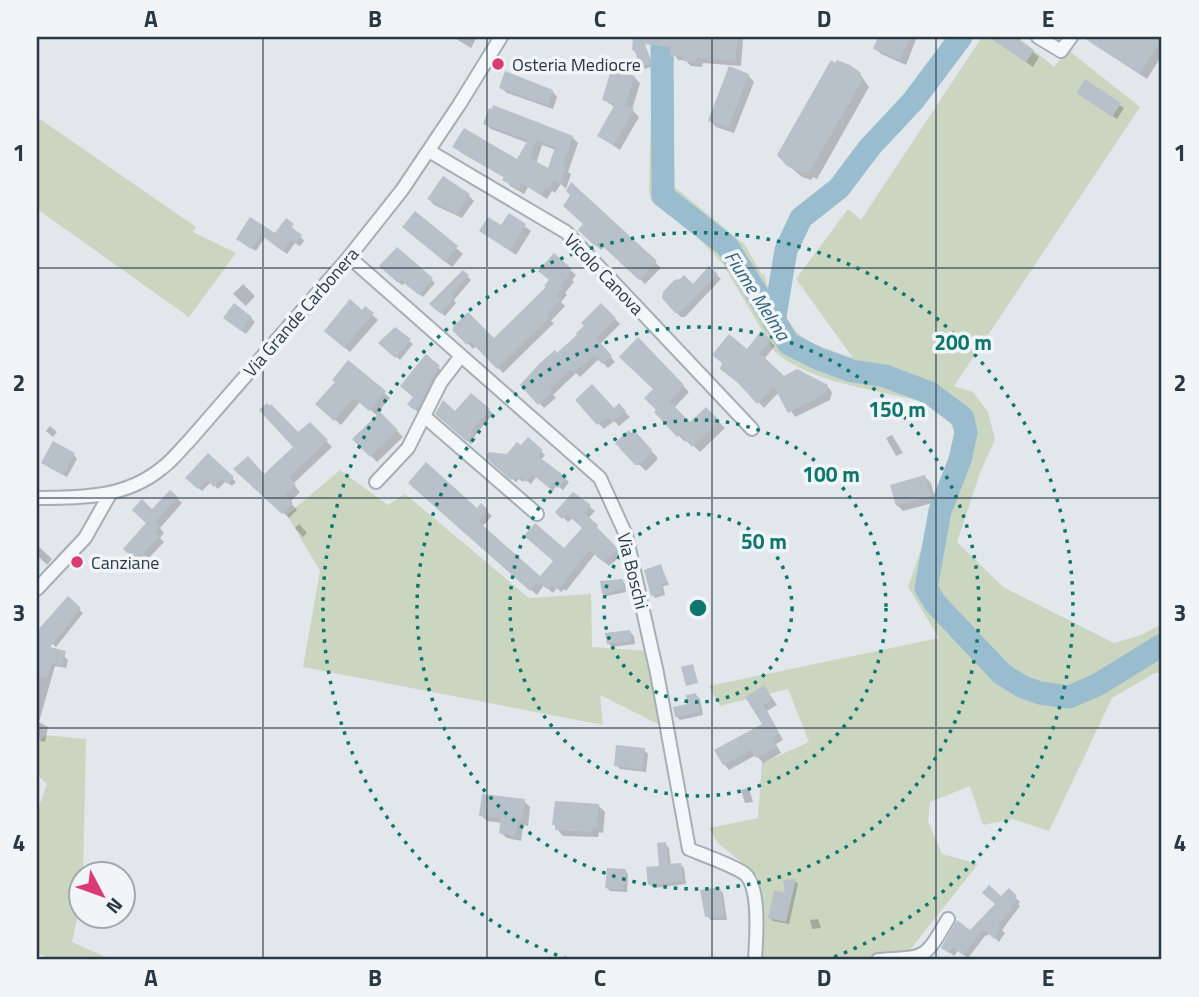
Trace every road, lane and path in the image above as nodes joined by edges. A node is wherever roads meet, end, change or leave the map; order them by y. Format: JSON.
{"nodes":[{"id":1,"x":501,"y":37,"type":"edge"},
{"id":2,"x":1038,"y":37,"type":"edge"},
{"id":3,"x":1071,"y":37,"type":"edge"},
{"id":4,"x":429,"y":151,"type":"junction"},
{"id":5,"x":349,"y":257,"type":"junction"},
{"id":6,"x":461,"y":356,"type":"junction"},
{"id":7,"x":425,"y":417,"type":"junction"},
{"id":8,"x":752,"y":429,"type":"dead end"},
{"id":9,"x":376,"y":482,"type":"dead end"},
{"id":10,"x":110,"y":494,"type":"junction"},
{"id":11,"x":37,"y":498,"type":"edge"},
{"id":12,"x":537,"y":514,"type":"dead end"},
{"id":13,"x":37,"y":589,"type":"edge"},
{"id":14,"x":948,"y":919,"type":"dead end"},
{"id":15,"x":755,"y":960,"type":"edge"},
{"id":16,"x":878,"y":960,"type":"edge"}],
"edges":[{"from":1,"to":4,"type":"street","name":"Via Grande Carbonera"},
{"from":2,"to":3,"type":"street"},
{"from":4,"to":5,"type":"street","name":"Via Grande Carbonera"},
{"from":4,"to":8,"type":"street","name":"Vicolo Canova"},
{"from":5,"to":6,"type":"street","name":"Via Boschi"},
{"from":5,"to":10,"type":"street","name":"Via Grande Carbonera"},
{"from":6,"to":7,"type":"street"},
{"from":6,"to":15,"type":"street","name":"Via Boschi"},
{"from":7,"to":9,"type":"street"},
{"from":7,"to":12,"type":"street"},
{"from":10,"to":11,"type":"street","name":"Via Grande Carbonera"},
{"from":10,"to":13,"type":"street"},
{"from":14,"to":16,"type":"street"}]}
